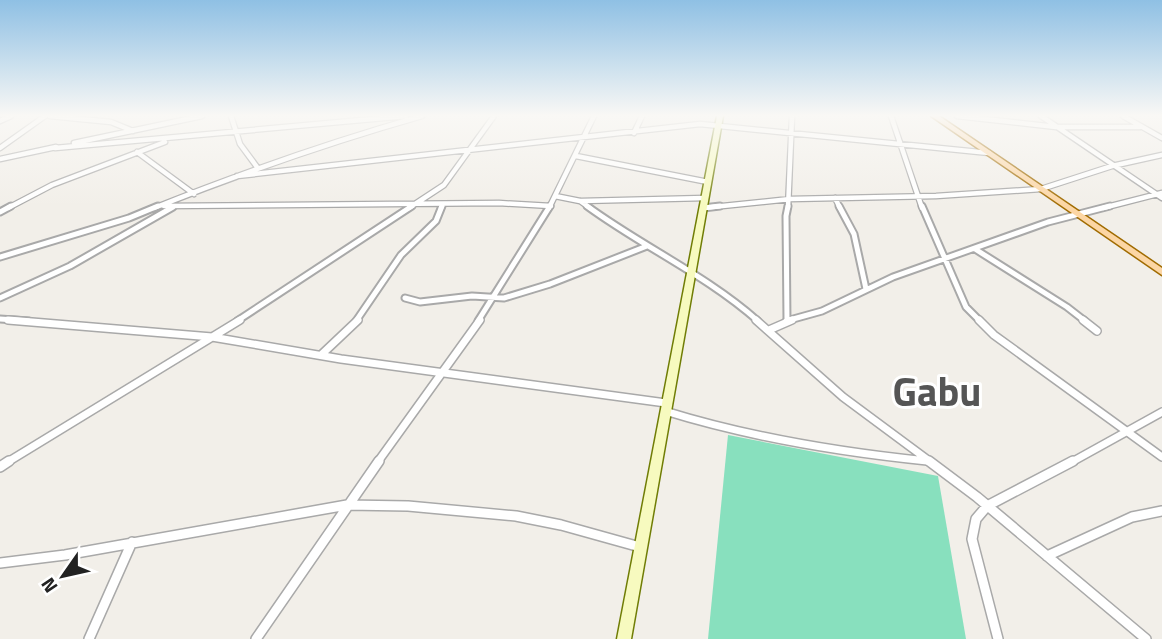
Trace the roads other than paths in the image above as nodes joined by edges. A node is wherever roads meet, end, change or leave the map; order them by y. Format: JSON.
{"nodes":[{"id":1,"x":901,"y":145,"type":"edge"},
{"id":2,"x":65,"y":146,"type":"edge"},
{"id":3,"x":79,"y":146,"type":"edge"},
{"id":4,"x":154,"y":146,"type":"edge"},
{"id":5,"x":241,"y":146,"type":"edge"},
{"id":6,"x":319,"y":146,"type":"edge"},
{"id":7,"x":472,"y":146,"type":"edge"},
{"id":8,"x":513,"y":146,"type":"edge"},
{"id":9,"x":581,"y":146,"type":"edge"},
{"id":10,"x":715,"y":146,"type":"edge"},
{"id":11,"x":792,"y":146,"type":"edge"},
{"id":12,"x":910,"y":146,"type":"edge"},
{"id":13,"x":978,"y":146,"type":"edge"},
{"id":14,"x":1083,"y":146,"type":"edge"},
{"id":15,"x":55,"y":148,"type":"junction"},
{"id":16,"x":469,"y":150,"type":"junction"},
{"id":17,"x":137,"y":152,"type":"junction"},
{"id":18,"x":989,"y":153,"type":"junction"},
{"id":19,"x":1162,"y":155,"type":"edge"},
{"id":20,"x":576,"y":156,"type":"junction"},
{"id":21,"x":0,"y":159,"type":"edge"},
{"id":22,"x":1112,"y":166,"type":"junction"},
{"id":23,"x":257,"y":167,"type":"junction"},
{"id":24,"x":237,"y":176,"type":"junction"},
{"id":25,"x":708,"y":182,"type":"junction"},
{"id":26,"x":1041,"y":189,"type":"junction"},
{"id":27,"x":194,"y":194,"type":"junction"},
{"id":28,"x":1160,"y":195,"type":"edge"},
{"id":29,"x":555,"y":196,"type":"junction"},
{"id":30,"x":917,"y":196,"type":"junction"},
{"id":31,"x":835,"y":198,"type":"junction"},
{"id":32,"x":182,"y":199,"type":"junction"},
{"id":33,"x":790,"y":199,"type":"junction"},
{"id":34,"x":580,"y":201,"type":"junction"},
{"id":35,"x":704,"y":203,"type":"junction"},
{"id":36,"x":415,"y":204,"type":"junction"},
{"id":37,"x":443,"y":204,"type":"junction"},
{"id":38,"x":163,"y":206,"type":"junction"},
{"id":39,"x":551,"y":206,"type":"junction"},
{"id":40,"x":172,"y":208,"type":"junction"},
{"id":41,"x":0,"y":212,"type":"edge"},
{"id":42,"x":1077,"y":214,"type":"junction"},
{"id":43,"x":647,"y":246,"type":"junction"},
{"id":44,"x":975,"y":249,"type":"junction"},
{"id":45,"x":0,"y":257,"type":"edge"},
{"id":46,"x":944,"y":260,"type":"junction"},
{"id":47,"x":691,"y":270,"type":"junction"},
{"id":48,"x":1162,"y":272,"type":"edge"},
{"id":49,"x":866,"y":289,"type":"junction"},
{"id":50,"x":0,"y":298,"type":"edge"},
{"id":51,"x":405,"y":298,"type":"dead end"},
{"id":52,"x":496,"y":298,"type":"junction"},
{"id":53,"x":0,"y":318,"type":"edge"},
{"id":54,"x":787,"y":321,"type":"junction"},
{"id":55,"x":769,"y":330,"type":"junction"},
{"id":56,"x":1097,"y":331,"type":"dead end"},
{"id":57,"x":212,"y":337,"type":"junction"},
{"id":58,"x":321,"y":355,"type":"junction"},
{"id":59,"x":443,"y":372,"type":"junction"},
{"id":60,"x":666,"y":407,"type":"junction"},
{"id":61,"x":1162,"y":412,"type":"edge"},
{"id":62,"x":1128,"y":433,"type":"junction"},
{"id":63,"x":1162,"y":457,"type":"edge"},
{"id":64,"x":928,"y":461,"type":"junction"},
{"id":65,"x":0,"y":467,"type":"edge"},
{"id":66,"x":347,"y":505,"type":"junction"},
{"id":67,"x":987,"y":506,"type":"junction"},
{"id":68,"x":1162,"y":511,"type":"edge"},
{"id":69,"x":132,"y":542,"type":"junction"},
{"id":70,"x":640,"y":547,"type":"junction"},
{"id":71,"x":1047,"y":556,"type":"junction"},
{"id":72,"x":0,"y":563,"type":"edge"},
{"id":73,"x":89,"y":639,"type":"edge"},
{"id":74,"x":256,"y":639,"type":"edge"},
{"id":75,"x":624,"y":639,"type":"edge"},
{"id":76,"x":998,"y":639,"type":"edge"},
{"id":77,"x":1146,"y":639,"type":"edge"}],
"edges":[{"from":1,"to":30,"type":"street"},
{"from":2,"to":15,"type":"street"},
{"from":3,"to":15,"type":"street"},
{"from":4,"to":17,"type":"street"},
{"from":5,"to":23,"type":"street"},
{"from":6,"to":23,"type":"street"},
{"from":7,"to":16,"type":"street"},
{"from":8,"to":16,"type":"street"},
{"from":9,"to":20,"type":"street"},
{"from":10,"to":25,"type":"main road"},
{"from":11,"to":33,"type":"street"},
{"from":12,"to":18,"type":"street"},
{"from":13,"to":18,"type":"main road"},
{"from":14,"to":22,"type":"street"},
{"from":15,"to":21,"type":"street"},
{"from":16,"to":24,"type":"street"},
{"from":16,"to":36,"type":"street"},
{"from":17,"to":27,"type":"street"},
{"from":17,"to":41,"type":"street"},
{"from":18,"to":26,"type":"main road"},
{"from":19,"to":22,"type":"street"},
{"from":20,"to":25,"type":"street"},
{"from":20,"to":29,"type":"street"},
{"from":22,"to":26,"type":"street"},
{"from":22,"to":28,"type":"street"},
{"from":23,"to":24,"type":"street"},
{"from":24,"to":27,"type":"street"},
{"from":25,"to":35,"type":"main road"},
{"from":26,"to":30,"type":"street"},
{"from":26,"to":42,"type":"main road"},
{"from":27,"to":32,"type":"street"},
{"from":28,"to":42,"type":"street"},
{"from":29,"to":34,"type":"street"},
{"from":29,"to":39,"type":"street"},
{"from":30,"to":31,"type":"street"},
{"from":30,"to":46,"type":"street"},
{"from":31,"to":33,"type":"street"},
{"from":31,"to":49,"type":"street"},
{"from":32,"to":38,"type":"street"},
{"from":32,"to":40,"type":"street"},
{"from":33,"to":35,"type":"street"},
{"from":33,"to":54,"type":"street"},
{"from":34,"to":35,"type":"street"},
{"from":34,"to":43,"type":"street"},
{"from":35,"to":47,"type":"main road"},
{"from":36,"to":37,"type":"street"},
{"from":36,"to":40,"type":"street"},
{"from":36,"to":57,"type":"street"},
{"from":37,"to":39,"type":"street"},
{"from":37,"to":58,"type":"street"},
{"from":38,"to":40,"type":"street"},
{"from":38,"to":45,"type":"street"},
{"from":39,"to":52,"type":"street"},
{"from":40,"to":50,"type":"street"},
{"from":42,"to":44,"type":"street"},
{"from":42,"to":48,"type":"main road"},
{"from":43,"to":47,"type":"street"},
{"from":43,"to":52,"type":"street"},
{"from":44,"to":46,"type":"street"},
{"from":44,"to":56,"type":"street"},
{"from":46,"to":49,"type":"street"},
{"from":46,"to":62,"type":"street"},
{"from":47,"to":55,"type":"street"},
{"from":47,"to":60,"type":"main road"},
{"from":49,"to":54,"type":"street"},
{"from":51,"to":52,"type":"street"},
{"from":52,"to":59,"type":"street"},
{"from":53,"to":57,"type":"street"},
{"from":54,"to":55,"type":"street"},
{"from":55,"to":64,"type":"street"},
{"from":57,"to":58,"type":"street"},
{"from":57,"to":65,"type":"street"},
{"from":58,"to":59,"type":"street"},
{"from":59,"to":60,"type":"street"},
{"from":59,"to":66,"type":"street"},
{"from":60,"to":64,"type":"street"},
{"from":60,"to":70,"type":"main road"},
{"from":61,"to":62,"type":"street"},
{"from":62,"to":63,"type":"street"},
{"from":62,"to":67,"type":"street"},
{"from":64,"to":67,"type":"street"},
{"from":66,"to":69,"type":"street"},
{"from":66,"to":70,"type":"street"},
{"from":66,"to":74,"type":"street"},
{"from":67,"to":71,"type":"street"},
{"from":67,"to":76,"type":"street"},
{"from":68,"to":71,"type":"street"},
{"from":69,"to":72,"type":"street"},
{"from":69,"to":73,"type":"street"},
{"from":70,"to":75,"type":"main road"},
{"from":71,"to":77,"type":"street"}]}
